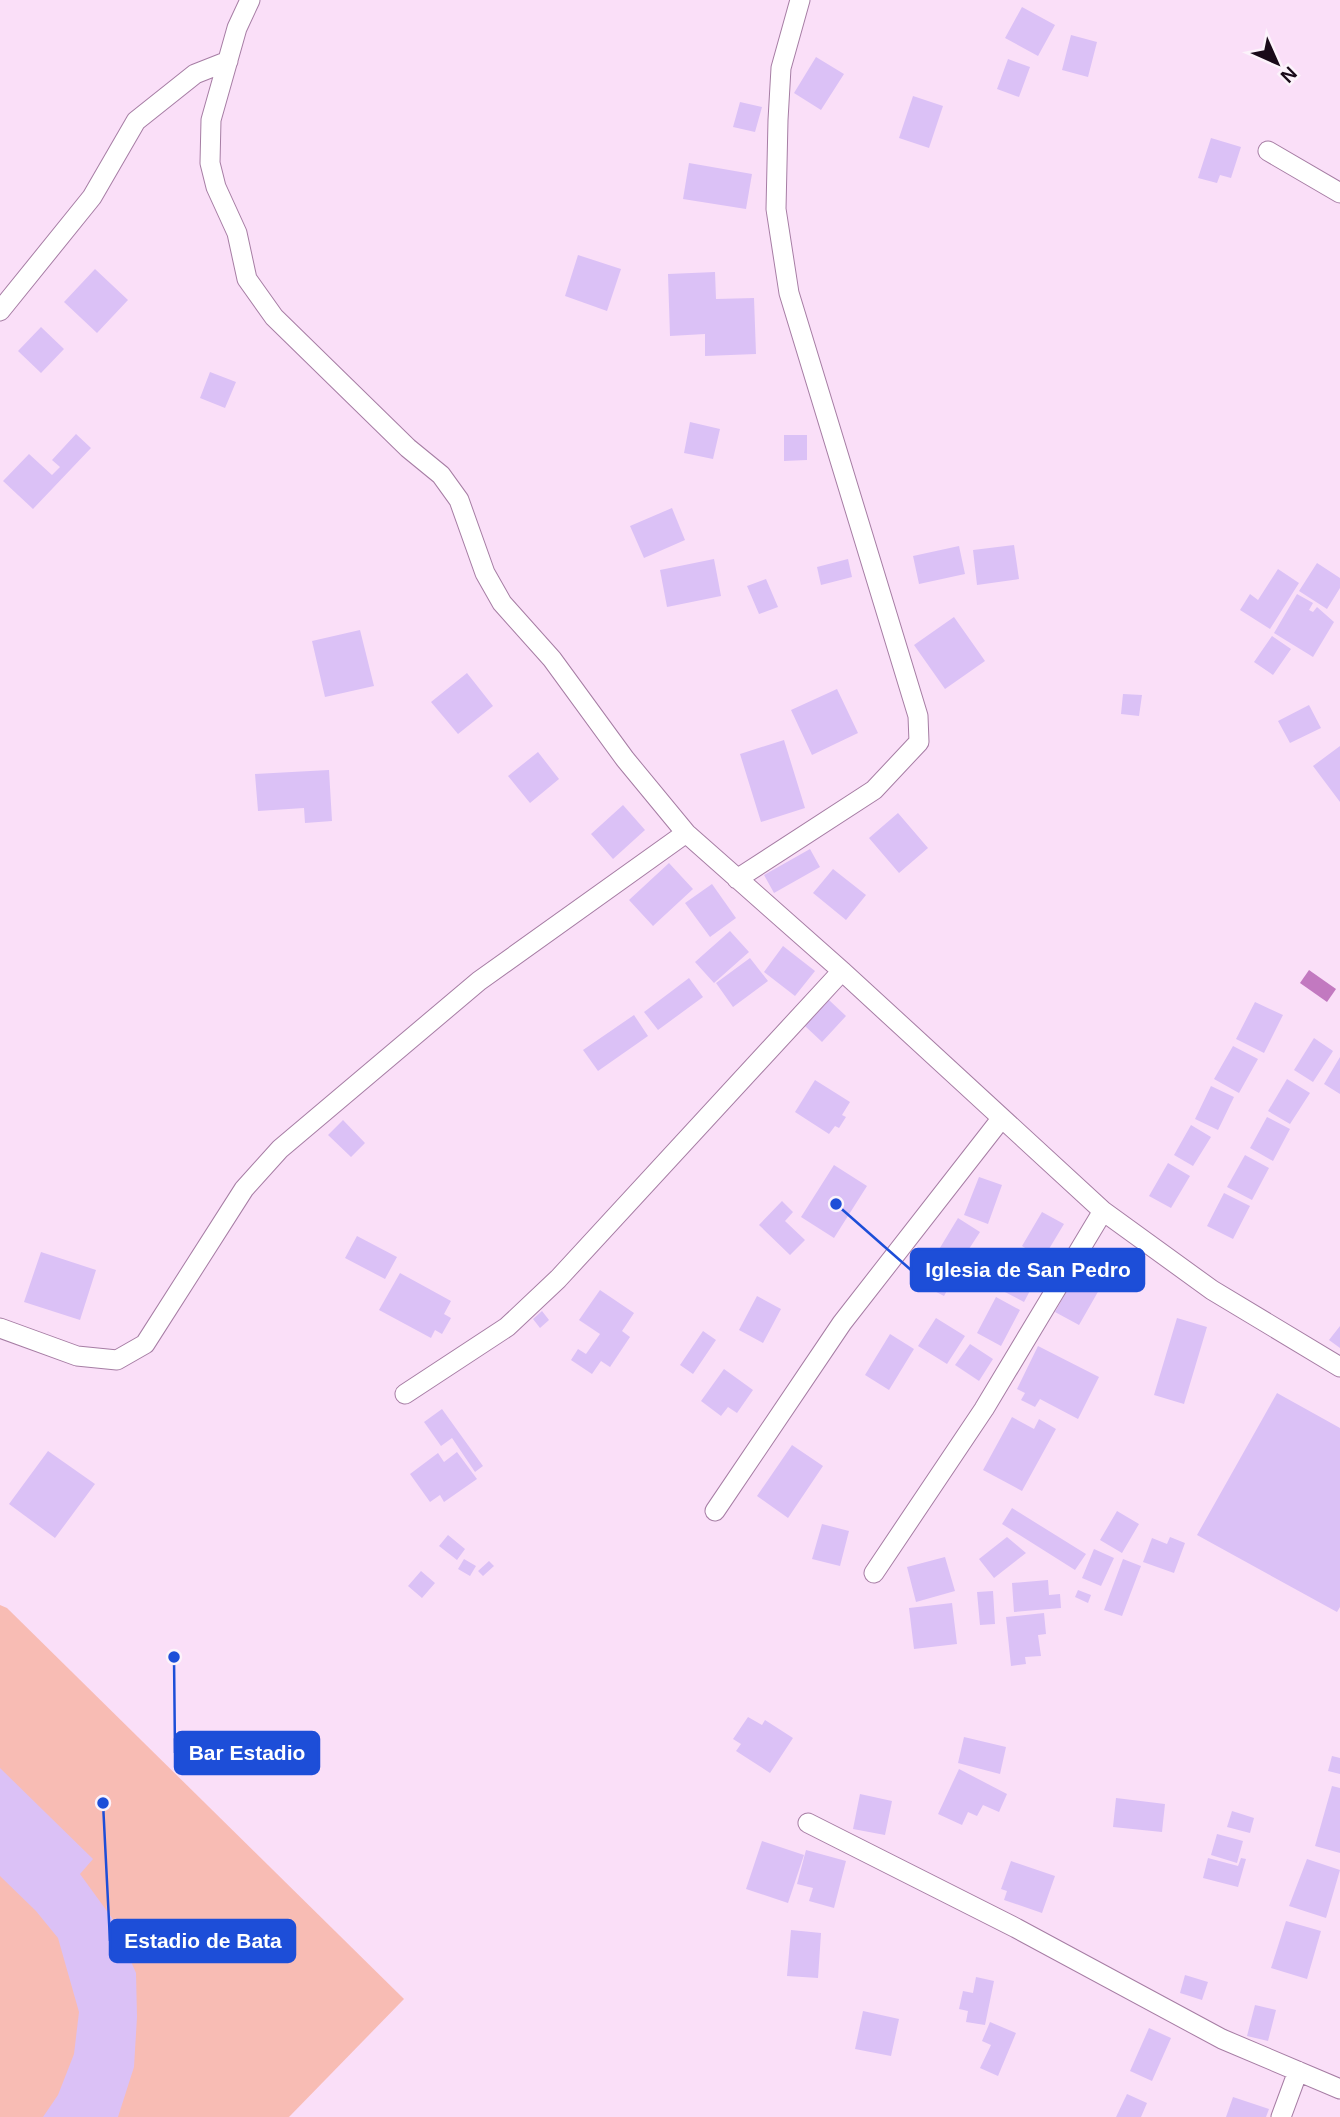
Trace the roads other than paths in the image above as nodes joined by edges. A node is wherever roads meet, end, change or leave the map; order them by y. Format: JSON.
{"nodes":[{"id":1,"x":250,"y":0,"type":"edge"},
{"id":2,"x":800,"y":0,"type":"edge"},
{"id":3,"x":228,"y":61,"type":"junction"},
{"id":4,"x":1268,"y":151,"type":"dead end"},
{"id":5,"x":1340,"y":193,"type":"edge"},
{"id":6,"x":0,"y":311,"type":"edge"},
{"id":7,"x":686,"y":833,"type":"junction"},
{"id":8,"x":737,"y":879,"type":"junction"},
{"id":9,"x":842,"y":971,"type":"junction"},
{"id":10,"x":1001,"y":1119,"type":"junction"},
{"id":11,"x":1103,"y":1211,"type":"junction"},
{"id":12,"x":0,"y":1328,"type":"edge"},
{"id":13,"x":1340,"y":1367,"type":"edge"},
{"id":14,"x":405,"y":1394,"type":"dead end"},
{"id":15,"x":715,"y":1511,"type":"dead end"},
{"id":16,"x":874,"y":1573,"type":"dead end"},
{"id":17,"x":808,"y":1823,"type":"dead end"},
{"id":18,"x":1298,"y":2071,"type":"junction"},
{"id":19,"x":1340,"y":2089,"type":"edge"},
{"id":20,"x":1281,"y":2117,"type":"edge"}],
"edges":[{"from":1,"to":3,"type":"street"},
{"from":2,"to":8,"type":"street"},
{"from":3,"to":6,"type":"street"},
{"from":3,"to":7,"type":"street"},
{"from":4,"to":5,"type":"street"},
{"from":7,"to":8,"type":"street"},
{"from":7,"to":12,"type":"street"},
{"from":8,"to":9,"type":"street"},
{"from":9,"to":10,"type":"street"},
{"from":9,"to":14,"type":"street"},
{"from":10,"to":11,"type":"street"},
{"from":10,"to":15,"type":"street"},
{"from":11,"to":13,"type":"street"},
{"from":11,"to":16,"type":"street"},
{"from":17,"to":18,"type":"street"},
{"from":18,"to":19,"type":"street"},
{"from":18,"to":20,"type":"street"}]}
